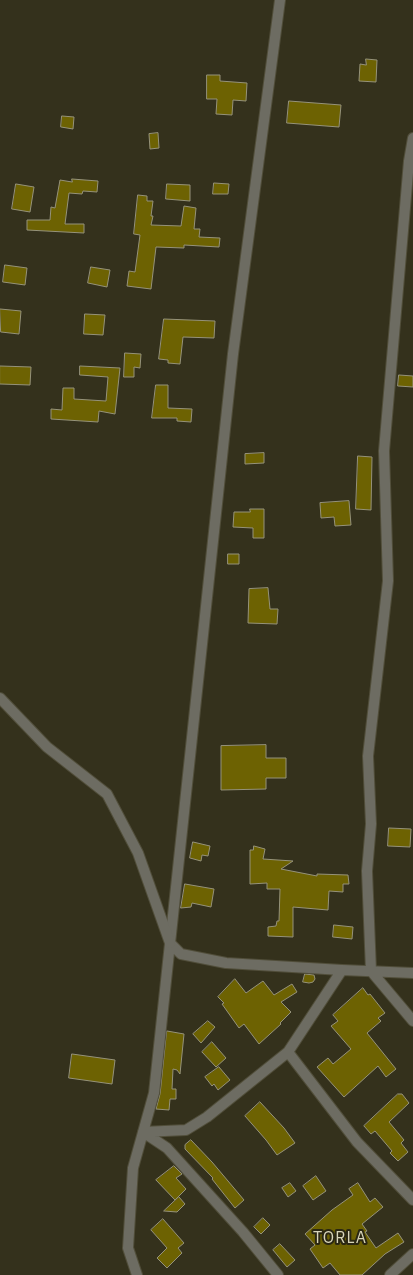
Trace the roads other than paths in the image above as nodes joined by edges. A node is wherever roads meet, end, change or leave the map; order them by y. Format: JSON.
{"nodes":[{"id":1,"x":280,"y":0,"type":"edge"},
{"id":2,"x":413,"y":138,"type":"edge"},
{"id":3,"x":0,"y":698,"type":"edge"},
{"id":4,"x":170,"y":943,"type":"junction"},
{"id":5,"x":342,"y":970,"type":"junction"},
{"id":6,"x":371,"y":971,"type":"junction"},
{"id":7,"x":413,"y":973,"type":"edge"},
{"id":8,"x":413,"y":1021,"type":"edge"},
{"id":9,"x":288,"y":1052,"type":"junction"},
{"id":10,"x":143,"y":1132,"type":"junction"},
{"id":11,"x":413,"y":1200,"type":"edge"},
{"id":12,"x":413,"y":1254,"type":"edge"},
{"id":13,"x":138,"y":1275,"type":"edge"},
{"id":14,"x":278,"y":1275,"type":"edge"},
{"id":15,"x":390,"y":1275,"type":"edge"}],
"edges":[{"from":1,"to":4,"type":"street"},
{"from":2,"to":6,"type":"street"},
{"from":3,"to":4,"type":"street"},
{"from":4,"to":5,"type":"street"},
{"from":4,"to":10,"type":"street"},
{"from":5,"to":6,"type":"street"},
{"from":5,"to":9,"type":"street"},
{"from":6,"to":7,"type":"street"},
{"from":6,"to":8,"type":"street"},
{"from":9,"to":10,"type":"street"},
{"from":9,"to":11,"type":"street"},
{"from":10,"to":13,"type":"street"},
{"from":10,"to":14,"type":"street"},
{"from":12,"to":15,"type":"street"}]}
